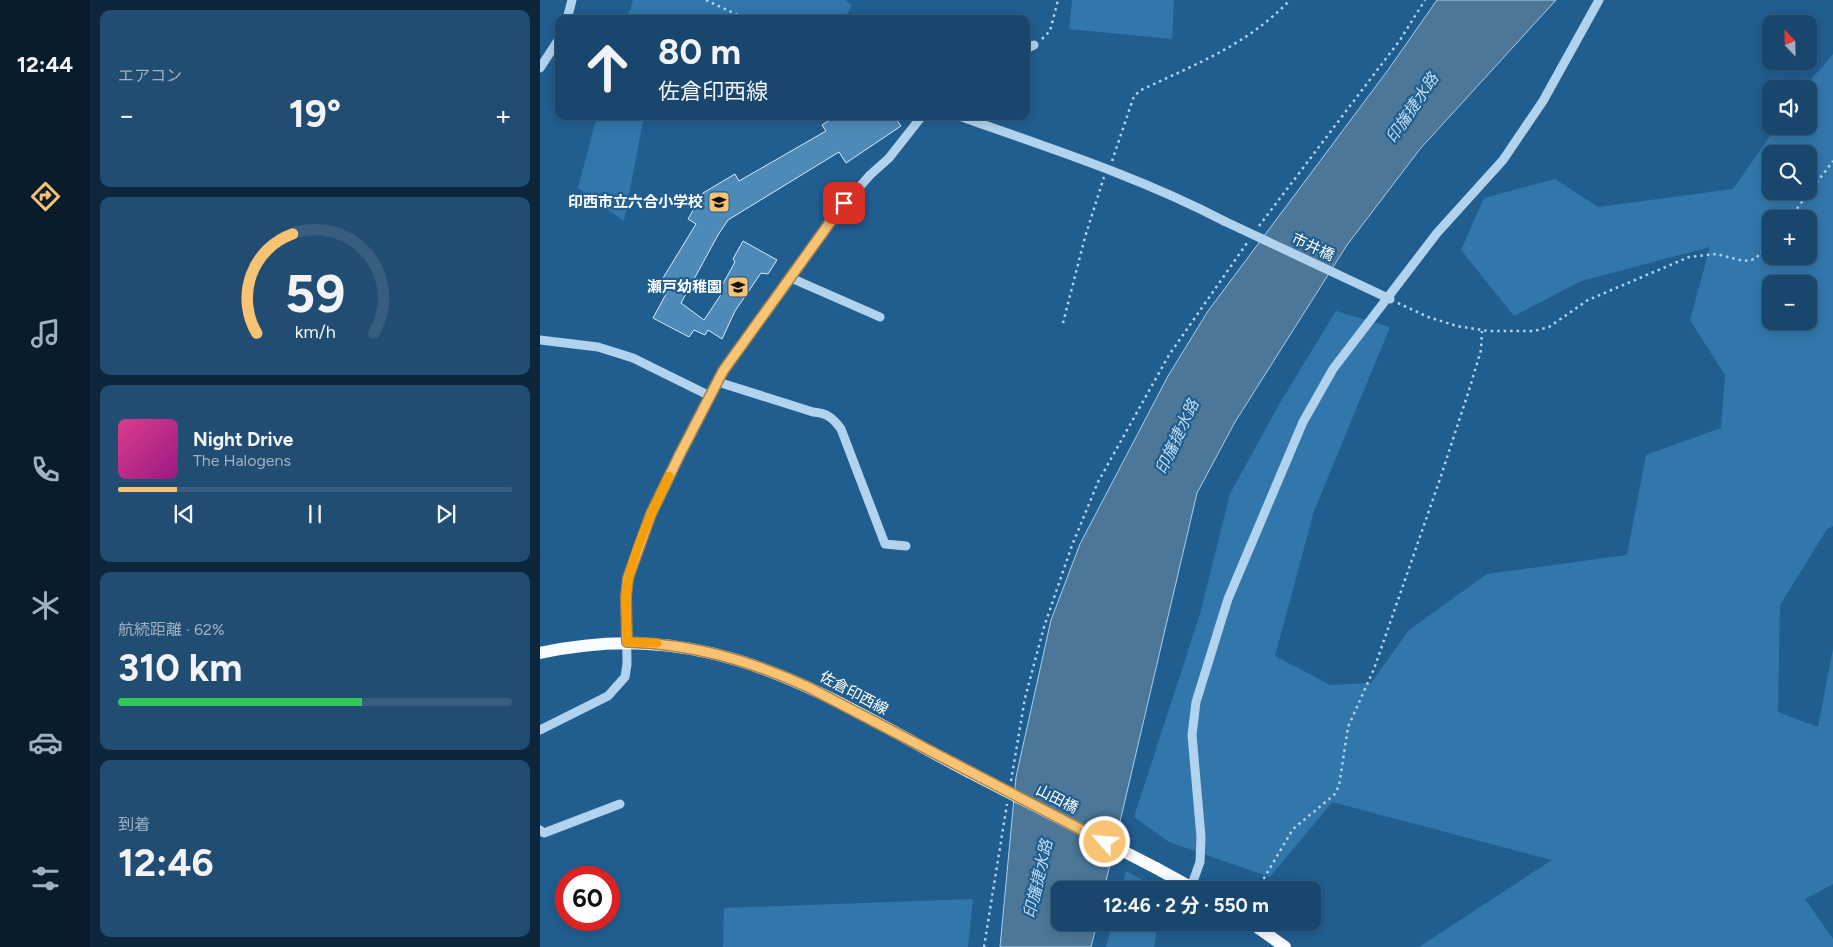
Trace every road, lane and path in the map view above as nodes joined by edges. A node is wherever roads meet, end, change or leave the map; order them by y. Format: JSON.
{"nodes":[{"id":1,"x":572,"y":0,"type":"edge"},
{"id":2,"x":706,"y":0,"type":"edge"},
{"id":3,"x":1058,"y":0,"type":"edge"},
{"id":4,"x":1290,"y":0,"type":"edge"},
{"id":5,"x":1425,"y":0,"type":"edge"},
{"id":6,"x":1599,"y":0,"type":"edge"},
{"id":7,"x":568,"y":15,"type":"edge"},
{"id":8,"x":738,"y":15,"type":"edge"},
{"id":9,"x":555,"y":46,"type":"edge"},
{"id":10,"x":1030,"y":47,"type":"edge"},
{"id":11,"x":540,"y":68,"type":"edge"},
{"id":12,"x":919,"y":120,"type":"edge"},
{"id":13,"x":970,"y":120,"type":"edge"},
{"id":14,"x":1833,"y":161,"type":"edge"},
{"id":15,"x":1108,"y":169,"type":"junction"},
{"id":16,"x":1796,"y":210,"type":"edge"},
{"id":17,"x":1257,"y":229,"type":"dead end"},
{"id":18,"x":1251,"y":236,"type":"dead end"},
{"id":19,"x":1762,"y":252,"type":"edge"},
{"id":20,"x":791,"y":278,"type":"junction"},
{"id":21,"x":1390,"y":299,"type":"joint"},
{"id":22,"x":880,"y":318,"type":"dead end"},
{"id":23,"x":1063,"y":322,"type":"dead end"},
{"id":24,"x":1482,"y":330,"type":"junction"},
{"id":25,"x":540,"y":340,"type":"edge"},
{"id":26,"x":718,"y":382,"type":"junction"},
{"id":27,"x":710,"y":396,"type":"junction"},
{"id":28,"x":906,"y":546,"type":"dead end"},
{"id":29,"x":627,"y":642,"type":"junction"},
{"id":30,"x":540,"y":653,"type":"edge"},
{"id":31,"x":540,"y":730,"type":"edge"},
{"id":32,"x":969,"y":772,"type":"joint"},
{"id":33,"x":1010,"y":788,"type":"dead end"},
{"id":34,"x":1008,"y":798,"type":"dead end"},
{"id":35,"x":620,"y":804,"type":"dead end"},
{"id":36,"x":540,"y":830,"type":"edge"},
{"id":37,"x":1180,"y":881,"type":"edge"},
{"id":38,"x":1195,"y":881,"type":"edge"},
{"id":39,"x":1262,"y":881,"type":"edge"},
{"id":40,"x":1263,"y":931,"type":"edge"},
{"id":41,"x":984,"y":947,"type":"edge"},
{"id":42,"x":1285,"y":947,"type":"edge"}],
"edges":[{"from":1,"to":7,"type":"street"},
{"from":2,"to":8,"type":"path"},
{"from":3,"to":10,"type":"path"},
{"from":4,"to":15,"type":"path"},
{"from":5,"to":17,"type":"path"},
{"from":6,"to":38,"type":"street"},
{"from":9,"to":11,"type":"street"},
{"from":12,"to":20,"type":"street"},
{"from":13,"to":15,"type":"street","name":"市井橋"},
{"from":14,"to":16,"type":"path"},
{"from":15,"to":21,"type":"street","name":"市井橋","bridge":true},
{"from":15,"to":23,"type":"path"},
{"from":18,"to":33,"type":"path"},
{"from":19,"to":24,"type":"path"},
{"from":20,"to":22,"type":"street"},
{"from":20,"to":26,"type":"street"},
{"from":21,"to":24,"type":"path"},
{"from":24,"to":39,"type":"path"},
{"from":25,"to":27,"type":"street"},
{"from":26,"to":27,"type":"street"},
{"from":26,"to":28,"type":"street"},
{"from":27,"to":29,"type":"street"},
{"from":29,"to":30,"type":"main road","name":"佐倉印西線"},
{"from":29,"to":31,"type":"street"},
{"from":29,"to":32,"type":"main road","name":"佐倉印西線"},
{"from":32,"to":37,"type":"main road","name":"山田橋","bridge":true},
{"from":34,"to":41,"type":"path"},
{"from":35,"to":36,"type":"street"},
{"from":40,"to":42,"type":"main road"}]}
